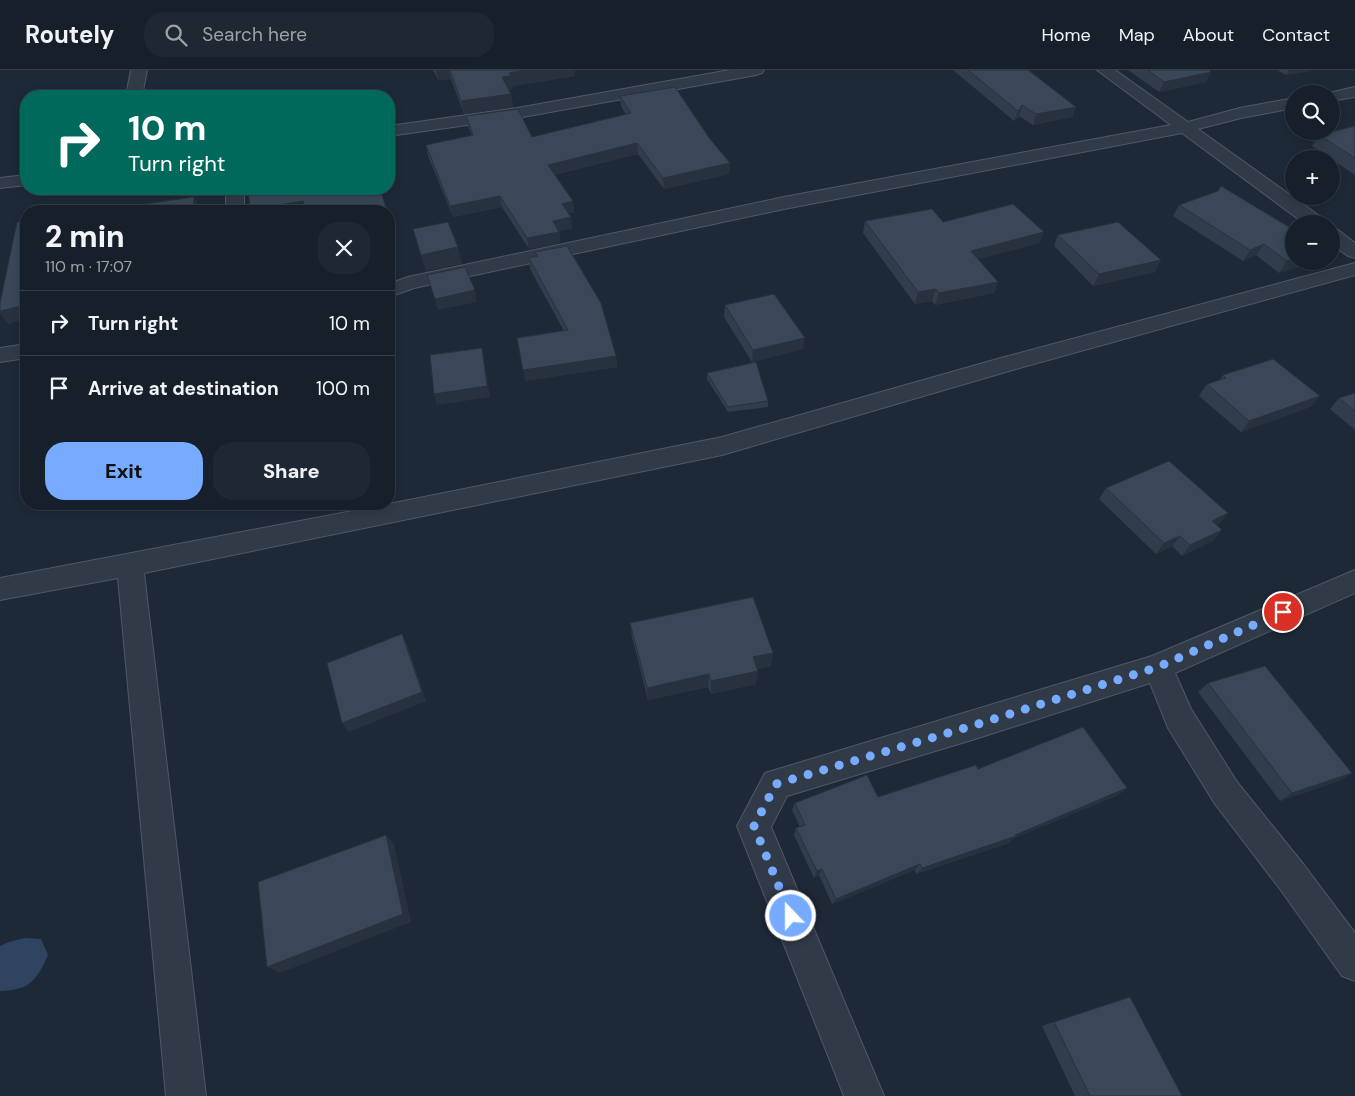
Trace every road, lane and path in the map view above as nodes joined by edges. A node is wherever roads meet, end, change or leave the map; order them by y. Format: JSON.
{"nodes":[{"id":1,"x":139,"y":70,"type":"edge"},
{"id":2,"x":756,"y":70,"type":"edge"},
{"id":3,"x":1105,"y":70,"type":"edge"},
{"id":4,"x":135,"y":90,"type":"edge"},
{"id":5,"x":1355,"y":92,"type":"edge"},
{"id":6,"x":1340,"y":94,"type":"edge"},
{"id":7,"x":1285,"y":105,"type":"edge"},
{"id":8,"x":1184,"y":128,"type":"junction"},
{"id":9,"x":395,"y":130,"type":"edge"},
{"id":10,"x":20,"y":181,"type":"edge"},
{"id":11,"x":0,"y":183,"type":"edge"},
{"id":12,"x":1305,"y":215,"type":"edge"},
{"id":13,"x":1340,"y":241,"type":"edge"},
{"id":14,"x":1355,"y":252,"type":"edge"},
{"id":15,"x":1355,"y":269,"type":"edge"},
{"id":16,"x":395,"y":288,"type":"edge"},
{"id":17,"x":20,"y":352,"type":"edge"},
{"id":18,"x":0,"y":355,"type":"edge"},
{"id":19,"x":130,"y":565,"type":"junction"},
{"id":20,"x":1355,"y":580,"type":"edge"},
{"id":21,"x":0,"y":589,"type":"edge"},
{"id":22,"x":1158,"y":667,"type":"junction"},
{"id":23,"x":1355,"y":963,"type":"edge"},
{"id":24,"x":186,"y":1096,"type":"edge"},
{"id":25,"x":864,"y":1096,"type":"edge"}],
"edges":[{"from":1,"to":4,"type":"street"},
{"from":2,"to":9,"type":"street"},
{"from":3,"to":8,"type":"street"},
{"from":5,"to":6,"type":"street"},
{"from":7,"to":8,"type":"street"},
{"from":8,"to":12,"type":"street"},
{"from":8,"to":16,"type":"street"},
{"from":10,"to":11,"type":"street"},
{"from":13,"to":14,"type":"street"},
{"from":15,"to":19,"type":"street"},
{"from":17,"to":18,"type":"street"},
{"from":19,"to":21,"type":"street"},
{"from":19,"to":24,"type":"street"},
{"from":20,"to":22,"type":"street"},
{"from":22,"to":23,"type":"street"},
{"from":22,"to":25,"type":"street"}]}
